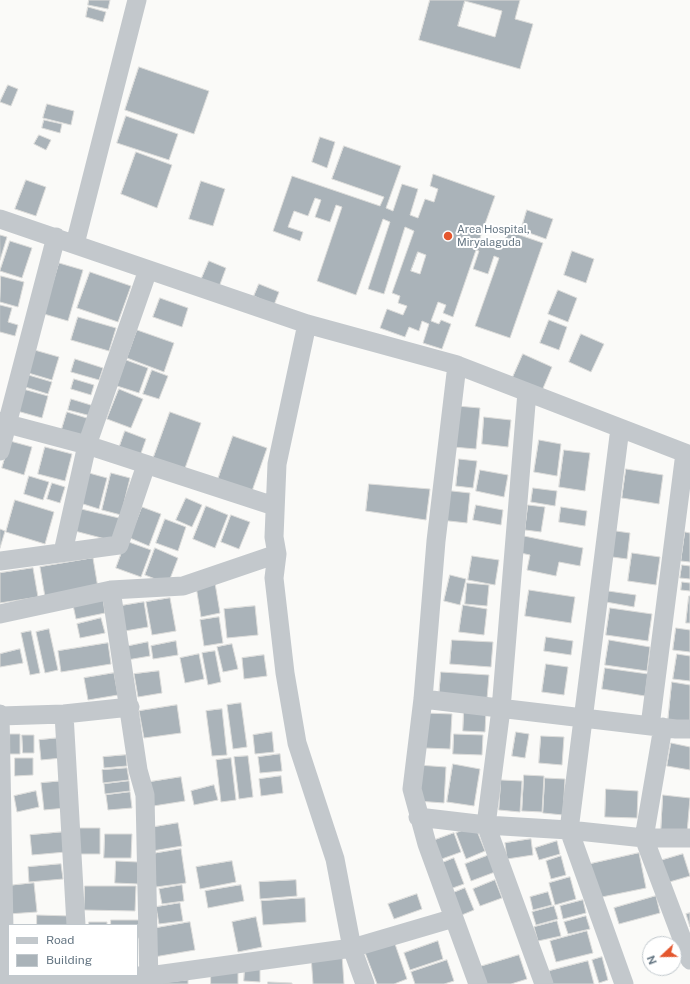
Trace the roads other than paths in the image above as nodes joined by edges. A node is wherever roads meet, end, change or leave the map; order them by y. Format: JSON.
{"nodes":[{"id":1,"x":137,"y":0,"type":"edge"},
{"id":2,"x":0,"y":219,"type":"edge"},
{"id":3,"x":56,"y":237,"type":"junction"},
{"id":4,"x":75,"y":244,"type":"junction"},
{"id":5,"x":148,"y":270,"type":"junction"},
{"id":6,"x":307,"y":324,"type":"junction"},
{"id":7,"x":457,"y":365,"type":"junction"},
{"id":8,"x":527,"y":392,"type":"junction"},
{"id":9,"x":3,"y":423,"type":"edge"},
{"id":10,"x":620,"y":428,"type":"junction"},
{"id":11,"x":87,"y":446,"type":"junction"},
{"id":12,"x":0,"y":451,"type":"edge"},
{"id":13,"x":687,"y":454,"type":"edge"},
{"id":14,"x":146,"y":465,"type":"junction"},
{"id":15,"x":274,"y":506,"type":"junction"},
{"id":16,"x":63,"y":552,"type":"junction"},
{"id":17,"x":277,"y":554,"type":"junction"},
{"id":18,"x":0,"y":561,"type":"edge"},
{"id":19,"x":111,"y":590,"type":"junction"},
{"id":20,"x":0,"y":614,"type":"edge"},
{"id":21,"x":423,"y":700,"type":"junction"},
{"id":22,"x":130,"y":707,"type":"junction"},
{"id":23,"x":501,"y":709,"type":"junction"},
{"id":24,"x":64,"y":714,"type":"junction"},
{"id":25,"x":0,"y":715,"type":"edge"},
{"id":26,"x":582,"y":718,"type":"junction"},
{"id":27,"x":657,"y":726,"type":"junction"},
{"id":28,"x":690,"y":729,"type":"edge"},
{"id":29,"x":418,"y":817,"type":"junction"},
{"id":30,"x":486,"y":825,"type":"junction"},
{"id":31,"x":569,"y":830,"type":"junction"},
{"id":32,"x":644,"y":838,"type":"junction"},
{"id":33,"x":690,"y":838,"type":"edge"},
{"id":34,"x":454,"y":918,"type":"junction"},
{"id":35,"x":76,"y":924,"type":"edge"},
{"id":36,"x":352,"y":948,"type":"junction"},
{"id":37,"x":690,"y":960,"type":"edge"},
{"id":38,"x":54,"y":976,"type":"edge"},
{"id":39,"x":93,"y":976,"type":"edge"},
{"id":40,"x":3,"y":978,"type":"edge"},
{"id":41,"x":149,"y":980,"type":"edge"},
{"id":42,"x":365,"y":984,"type":"edge"},
{"id":43,"x":478,"y":984,"type":"edge"},
{"id":44,"x":544,"y":984,"type":"edge"},
{"id":45,"x":624,"y":984,"type":"edge"}],
"edges":[{"from":1,"to":4,"type":"street"},
{"from":2,"to":3,"type":"street"},
{"from":3,"to":4,"type":"street"},
{"from":3,"to":9,"type":"street"},
{"from":4,"to":5,"type":"street"},
{"from":5,"to":6,"type":"street"},
{"from":5,"to":11,"type":"street"},
{"from":6,"to":7,"type":"street"},
{"from":6,"to":15,"type":"street"},
{"from":7,"to":8,"type":"street"},
{"from":7,"to":21,"type":"street"},
{"from":8,"to":10,"type":"street"},
{"from":8,"to":23,"type":"street"},
{"from":9,"to":11,"type":"street"},
{"from":9,"to":12,"type":"street"},
{"from":10,"to":13,"type":"street"},
{"from":10,"to":26,"type":"street"},
{"from":11,"to":14,"type":"street"},
{"from":11,"to":16,"type":"street"},
{"from":13,"to":27,"type":"street"},
{"from":14,"to":15,"type":"street"},
{"from":14,"to":16,"type":"street"},
{"from":15,"to":17,"type":"street"},
{"from":16,"to":18,"type":"street"},
{"from":17,"to":19,"type":"street"},
{"from":17,"to":36,"type":"street"},
{"from":19,"to":20,"type":"street"},
{"from":19,"to":22,"type":"street"},
{"from":21,"to":23,"type":"street"},
{"from":21,"to":29,"type":"street"},
{"from":22,"to":24,"type":"street"},
{"from":22,"to":41,"type":"street"},
{"from":23,"to":26,"type":"street"},
{"from":23,"to":30,"type":"street"},
{"from":24,"to":25,"type":"street"},
{"from":24,"to":35,"type":"street"},
{"from":25,"to":40,"type":"street"},
{"from":26,"to":27,"type":"street"},
{"from":26,"to":31,"type":"street"},
{"from":27,"to":28,"type":"street"},
{"from":27,"to":32,"type":"street"},
{"from":29,"to":30,"type":"street"},
{"from":29,"to":34,"type":"street"},
{"from":30,"to":31,"type":"street"},
{"from":30,"to":44,"type":"street"},
{"from":31,"to":32,"type":"street"},
{"from":31,"to":45,"type":"street"},
{"from":32,"to":33,"type":"street"},
{"from":32,"to":37,"type":"street"},
{"from":34,"to":36,"type":"street"},
{"from":34,"to":43,"type":"street"},
{"from":36,"to":41,"type":"street"},
{"from":36,"to":42,"type":"street"},
{"from":38,"to":40,"type":"street"},
{"from":39,"to":41,"type":"street"}]}
